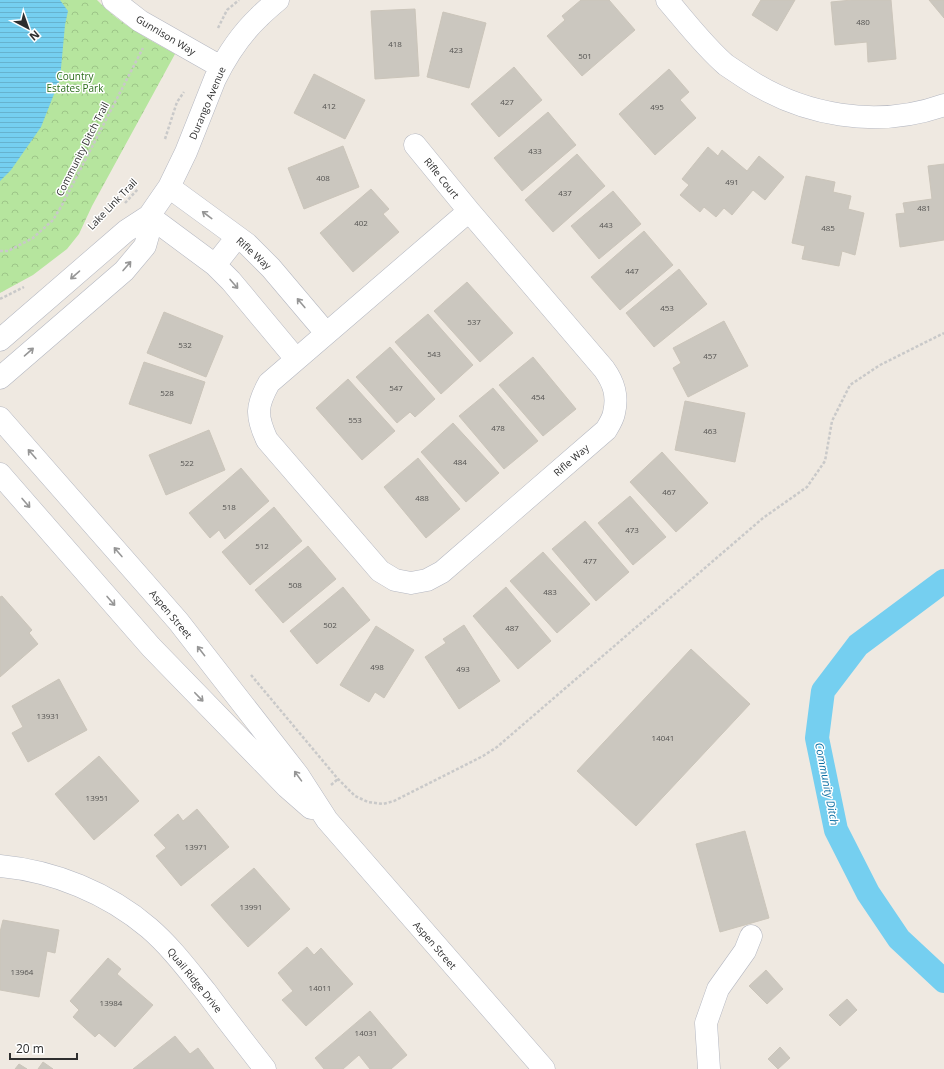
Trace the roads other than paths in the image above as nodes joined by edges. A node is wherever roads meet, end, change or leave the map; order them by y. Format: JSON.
{"nodes":[{"id":1,"x":113,"y":0,"type":"edge"},
{"id":2,"x":278,"y":0,"type":"edge"},
{"id":3,"x":667,"y":0,"type":"edge"},
{"id":4,"x":212,"y":62,"type":"junction"},
{"id":5,"x":944,"y":105,"type":"edge"},
{"id":6,"x":415,"y":145,"type":"dead end"},
{"id":7,"x":170,"y":187,"type":"junction"},
{"id":8,"x":469,"y":211,"type":"junction"},
{"id":9,"x":149,"y":216,"type":"junction"},
{"id":10,"x":237,"y":237,"type":"junction"},
{"id":11,"x":215,"y":265,"type":"junction"},
{"id":12,"x":326,"y":333,"type":"junction"},
{"id":13,"x":0,"y":340,"type":"edge"},
{"id":14,"x":296,"y":359,"type":"junction"},
{"id":15,"x":0,"y":378,"type":"edge"},
{"id":16,"x":0,"y":418,"type":"edge"},
{"id":17,"x":0,"y":474,"type":"edge"},
{"id":18,"x":327,"y":820,"type":"junction"},
{"id":19,"x":0,"y":866,"type":"edge"},
{"id":20,"x":751,"y":936,"type":"dead end"},
{"id":21,"x":265,"y":1069,"type":"edge"},
{"id":22,"x":544,"y":1069,"type":"edge"},
{"id":23,"x":709,"y":1069,"type":"edge"}],
"edges":[{"from":1,"to":4,"type":"street","name":"Gunnison Way"},
{"from":2,"to":4,"type":"street","name":"Durango Avenue"},
{"from":3,"to":5,"type":"street"},
{"from":4,"to":7,"type":"street","name":"Durango Avenue"},
{"from":6,"to":8,"type":"street","name":"Rifle Court"},
{"from":7,"to":9,"type":"street","name":"Durango Avenue"},
{"from":10,"to":7,"type":"street","name":"Rifle Way","one_way":true},
{"from":8,"to":12,"type":"street","name":"Rifle Way"},
{"from":8,"to":14,"type":"street","name":"Rifle Way"},
{"from":9,"to":11,"type":"street"},
{"from":9,"to":13,"type":"street","name":"Durango Avenue","one_way":true},
{"from":15,"to":9,"type":"street","one_way":true},
{"from":10,"to":11,"type":"street"},
{"from":12,"to":10,"type":"street","name":"Rifle Way","one_way":true},
{"from":11,"to":14,"type":"street","one_way":true},
{"from":12,"to":14,"type":"street","name":"Rifle Way"},
{"from":18,"to":16,"type":"street","name":"Aspen Street","one_way":true},
{"from":17,"to":18,"type":"street","name":"Aspen Street","one_way":true},
{"from":18,"to":22,"type":"street","name":"Aspen Street"},
{"from":19,"to":21,"type":"street","name":"Quail Ridge Drive"},
{"from":20,"to":23,"type":"street"}]}
